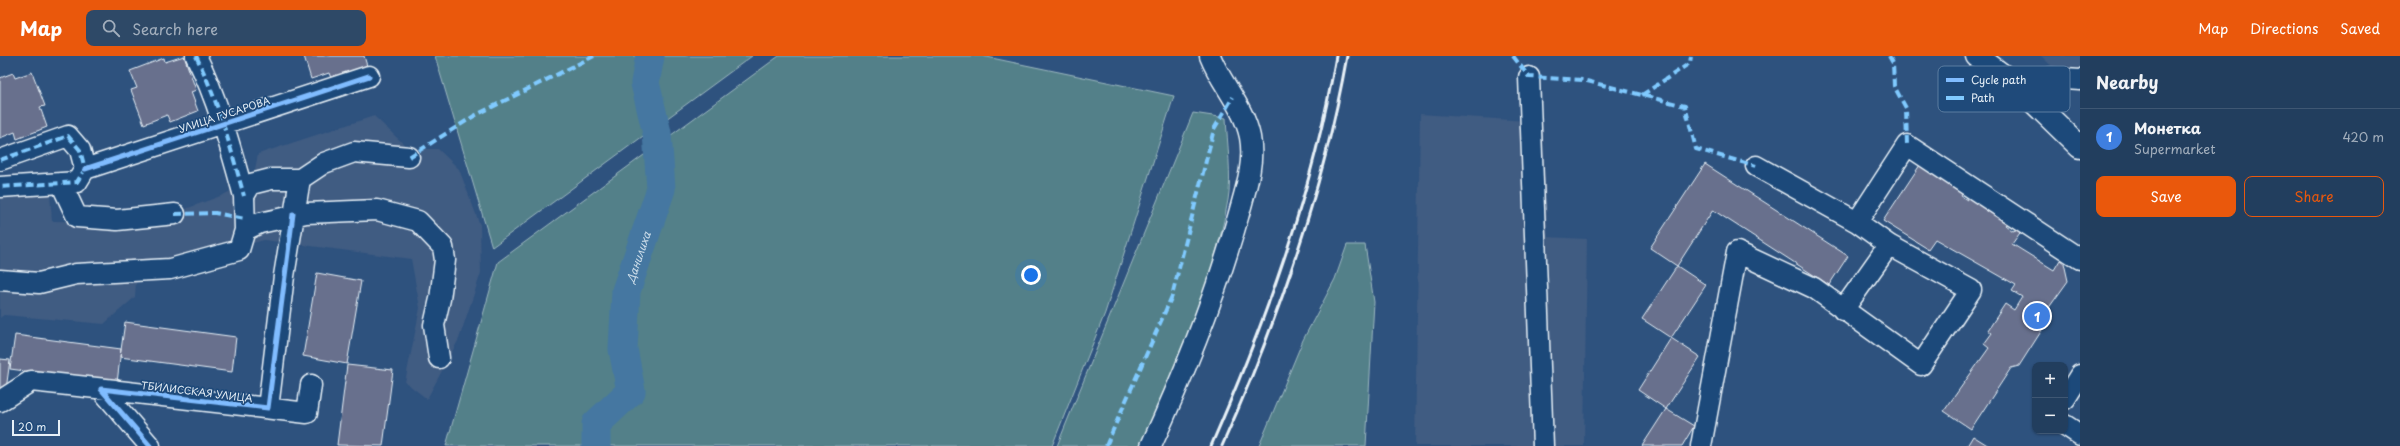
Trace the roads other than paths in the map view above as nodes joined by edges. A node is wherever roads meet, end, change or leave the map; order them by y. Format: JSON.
{"nodes":[{"id":1,"x":196,"y":56,"type":"edge"},
{"id":2,"x":1210,"y":56,"type":"edge"},
{"id":3,"x":1978,"y":56,"type":"edge"},
{"id":4,"x":1991,"y":66,"type":"edge"},
{"id":5,"x":369,"y":76,"type":"dead end"},
{"id":6,"x":1529,"y":77,"type":"dead end"},
{"id":7,"x":2070,"y":79,"type":"edge"},
{"id":8,"x":2080,"y":80,"type":"edge"},
{"id":9,"x":2043,"y":112,"type":"edge"},
{"id":10,"x":222,"y":124,"type":"junction"},
{"id":11,"x":2077,"y":146,"type":"edge"},
{"id":12,"x":410,"y":157,"type":"dead end"},
{"id":13,"x":0,"y":160,"type":"edge"},
{"id":14,"x":1756,"y":166,"type":"dead end"},
{"id":15,"x":85,"y":169,"type":"junction"},
{"id":16,"x":300,"y":179,"type":"junction"},
{"id":17,"x":61,"y":183,"type":"junction"},
{"id":18,"x":0,"y":187,"type":"edge"},
{"id":19,"x":244,"y":196,"type":"junction"},
{"id":20,"x":175,"y":214,"type":"dead end"},
{"id":21,"x":293,"y":214,"type":"junction"},
{"id":22,"x":1857,"y":222,"type":"junction"},
{"id":23,"x":245,"y":230,"type":"junction"},
{"id":24,"x":1890,"y":245,"type":"junction"},
{"id":25,"x":2080,"y":259,"type":"edge"},
{"id":26,"x":0,"y":280,"type":"edge"},
{"id":27,"x":1843,"y":310,"type":"junction"},
{"id":28,"x":439,"y":358,"type":"dead end"},
{"id":29,"x":2080,"y":375,"type":"edge"},
{"id":30,"x":311,"y":385,"type":"dead end"},
{"id":31,"x":101,"y":389,"type":"junction"},
{"id":32,"x":2066,"y":398,"type":"edge"},
{"id":33,"x":0,"y":402,"type":"edge"},
{"id":34,"x":268,"y":408,"type":"junction"},
{"id":35,"x":2068,"y":427,"type":"edge"},
{"id":36,"x":2080,"y":435,"type":"edge"},
{"id":37,"x":2080,"y":441,"type":"edge"},
{"id":38,"x":150,"y":446,"type":"edge"},
{"id":39,"x":1151,"y":446,"type":"edge"},
{"id":40,"x":1543,"y":446,"type":"edge"},
{"id":41,"x":1701,"y":446,"type":"edge"},
{"id":42,"x":2077,"y":446,"type":"edge"}],
"edges":[{"from":1,"to":10,"type":"street"},
{"from":2,"to":39,"type":"street"},
{"from":3,"to":4,"type":"main road"},
{"from":5,"to":10,"type":"street","name":"УЛИЦА ГУСАРОВА"},
{"from":6,"to":40,"type":"street"},
{"from":7,"to":8,"type":"street"},
{"from":9,"to":11,"type":"main road"},
{"from":10,"to":15,"type":"street","name":"УЛИЦА ГУСАРОВА"},
{"from":10,"to":19,"type":"street"},
{"from":12,"to":16,"type":"street"},
{"from":13,"to":15,"type":"street"},
{"from":14,"to":22,"type":"street"},
{"from":15,"to":17,"type":"street","name":"УЛИЦА ГУСАРОВА"},
{"from":16,"to":19,"type":"street"},
{"from":16,"to":21,"type":"street"},
{"from":17,"to":18,"type":"street","name":"УЛИЦА ГУСАРОВА"},
{"from":17,"to":20,"type":"street"},
{"from":19,"to":23,"type":"street"},
{"from":21,"to":23,"type":"street"},
{"from":21,"to":28,"type":"street"},
{"from":21,"to":34,"type":"street"},
{"from":22,"to":24,"type":"street"},
{"from":22,"to":25,"type":"street"},
{"from":23,"to":26,"type":"street"},
{"from":24,"to":27,"type":"street"},
{"from":24,"to":27,"type":"street"},
{"from":27,"to":41,"type":"street"},
{"from":29,"to":32,"type":"street"},
{"from":30,"to":34,"type":"street","name":"ТБИЛИССКАЯ УЛИЦА"},
{"from":31,"to":33,"type":"street","name":"ТБИЛИССКАЯ УЛИЦА"},
{"from":31,"to":34,"type":"street","name":"ТБИЛИССКАЯ УЛИЦА"},
{"from":31,"to":38,"type":"street"},
{"from":35,"to":36,"type":"street"},
{"from":37,"to":42,"type":"street"}]}
